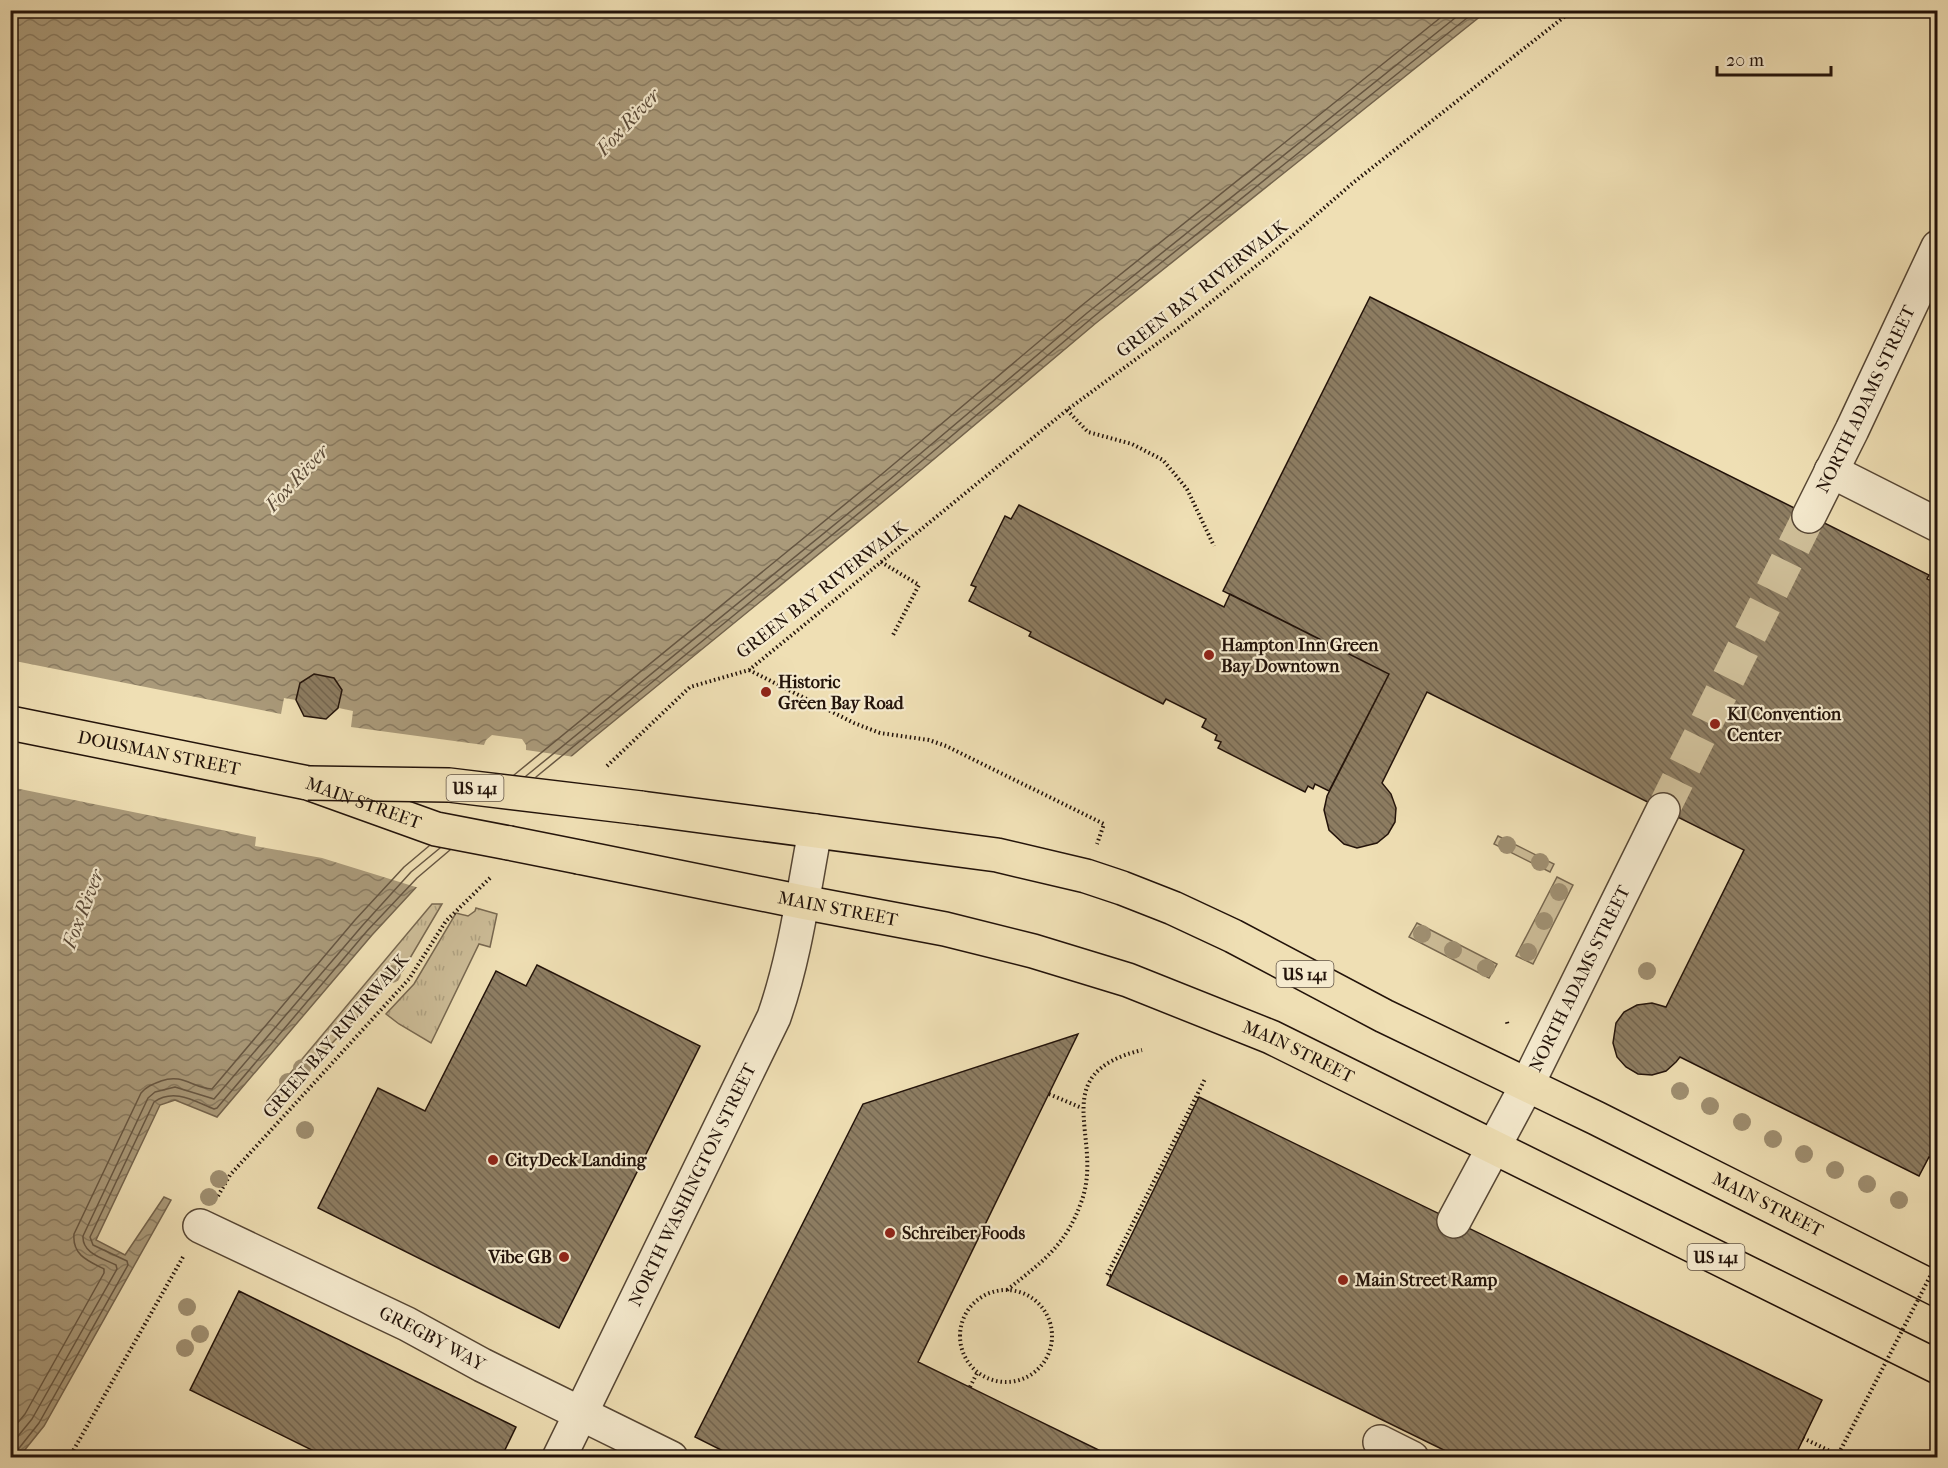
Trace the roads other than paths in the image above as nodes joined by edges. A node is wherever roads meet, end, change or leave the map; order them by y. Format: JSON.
{"nodes":[{"id":1,"x":1938,"y":248,"type":"edge"},
{"id":2,"x":1831,"y":471,"type":"junction"},
{"id":3,"x":1809,"y":516,"type":"tunnel mouth"},
{"id":4,"x":1938,"y":525,"type":"edge"},
{"id":5,"x":10,"y":723,"type":"edge"},
{"id":6,"x":308,"y":783,"type":"junction"},
{"id":7,"x":1663,"y":810,"type":"tunnel mouth"},
{"id":8,"x":814,"y":831,"type":"junction"},
{"id":9,"x":802,"y":903,"type":"junction"},
{"id":10,"x":1527,"y":1085,"type":"junction"},
{"id":11,"x":1493,"y":1148,"type":"junction"},
{"id":12,"x":1454,"y":1221,"type":"dead end"},
{"id":13,"x":200,"y":1226,"type":"road end"},
{"id":14,"x":1938,"y":1290,"type":"edge"},
{"id":15,"x":1938,"y":1367,"type":"edge"},
{"id":16,"x":581,"y":1413,"type":"junction"},
{"id":17,"x":1380,"y":1442,"type":"dead end"},
{"id":18,"x":560,"y":1458,"type":"edge"},
{"id":19,"x":671,"y":1458,"type":"edge"},
{"id":20,"x":1412,"y":1458,"type":"edge"}],
"edges":[{"from":1,"to":2,"type":"street","name":"NORTH ADAMS STREET"},
{"from":2,"to":3,"type":"street","name":"NORTH ADAMS STREET"},
{"from":2,"to":4,"type":"street"},
{"from":5,"to":6,"type":"main road","name":"DOUSMAN STREET","number":"US 141"},
{"from":6,"to":8,"type":"main road","name":"MAIN STREET","number":"US 141","bridge":true},
{"from":6,"to":9,"type":"main road","name":"MAIN STREET","number":"US 141","bridge":true},
{"from":7,"to":10,"type":"street","name":"NORTH ADAMS STREET"},
{"from":8,"to":9,"type":"street","name":"NORTH WASHINGTON STREET"},
{"from":8,"to":10,"type":"main road","name":"MAIN STREET","number":"US 141"},
{"from":9,"to":11,"type":"main road","name":"MAIN STREET","number":"US 141"},
{"from":9,"to":16,"type":"street","name":"NORTH WASHINGTON STREET"},
{"from":10,"to":11,"type":"street","name":"NORTH ADAMS STREET"},
{"from":10,"to":14,"type":"main road","name":"MAIN STREET","number":"US 141"},
{"from":11,"to":12,"type":"street","name":"NORTH ADAMS STREET"},
{"from":11,"to":15,"type":"main road","name":"MAIN STREET","number":"US 141"},
{"from":13,"to":16,"type":"street","name":"GREGBY WAY"},
{"from":16,"to":18,"type":"street","name":"NORTH WASHINGTON STREET"},
{"from":16,"to":19,"type":"street","name":"GREGBY WAY"},
{"from":17,"to":20,"type":"street"}]}
